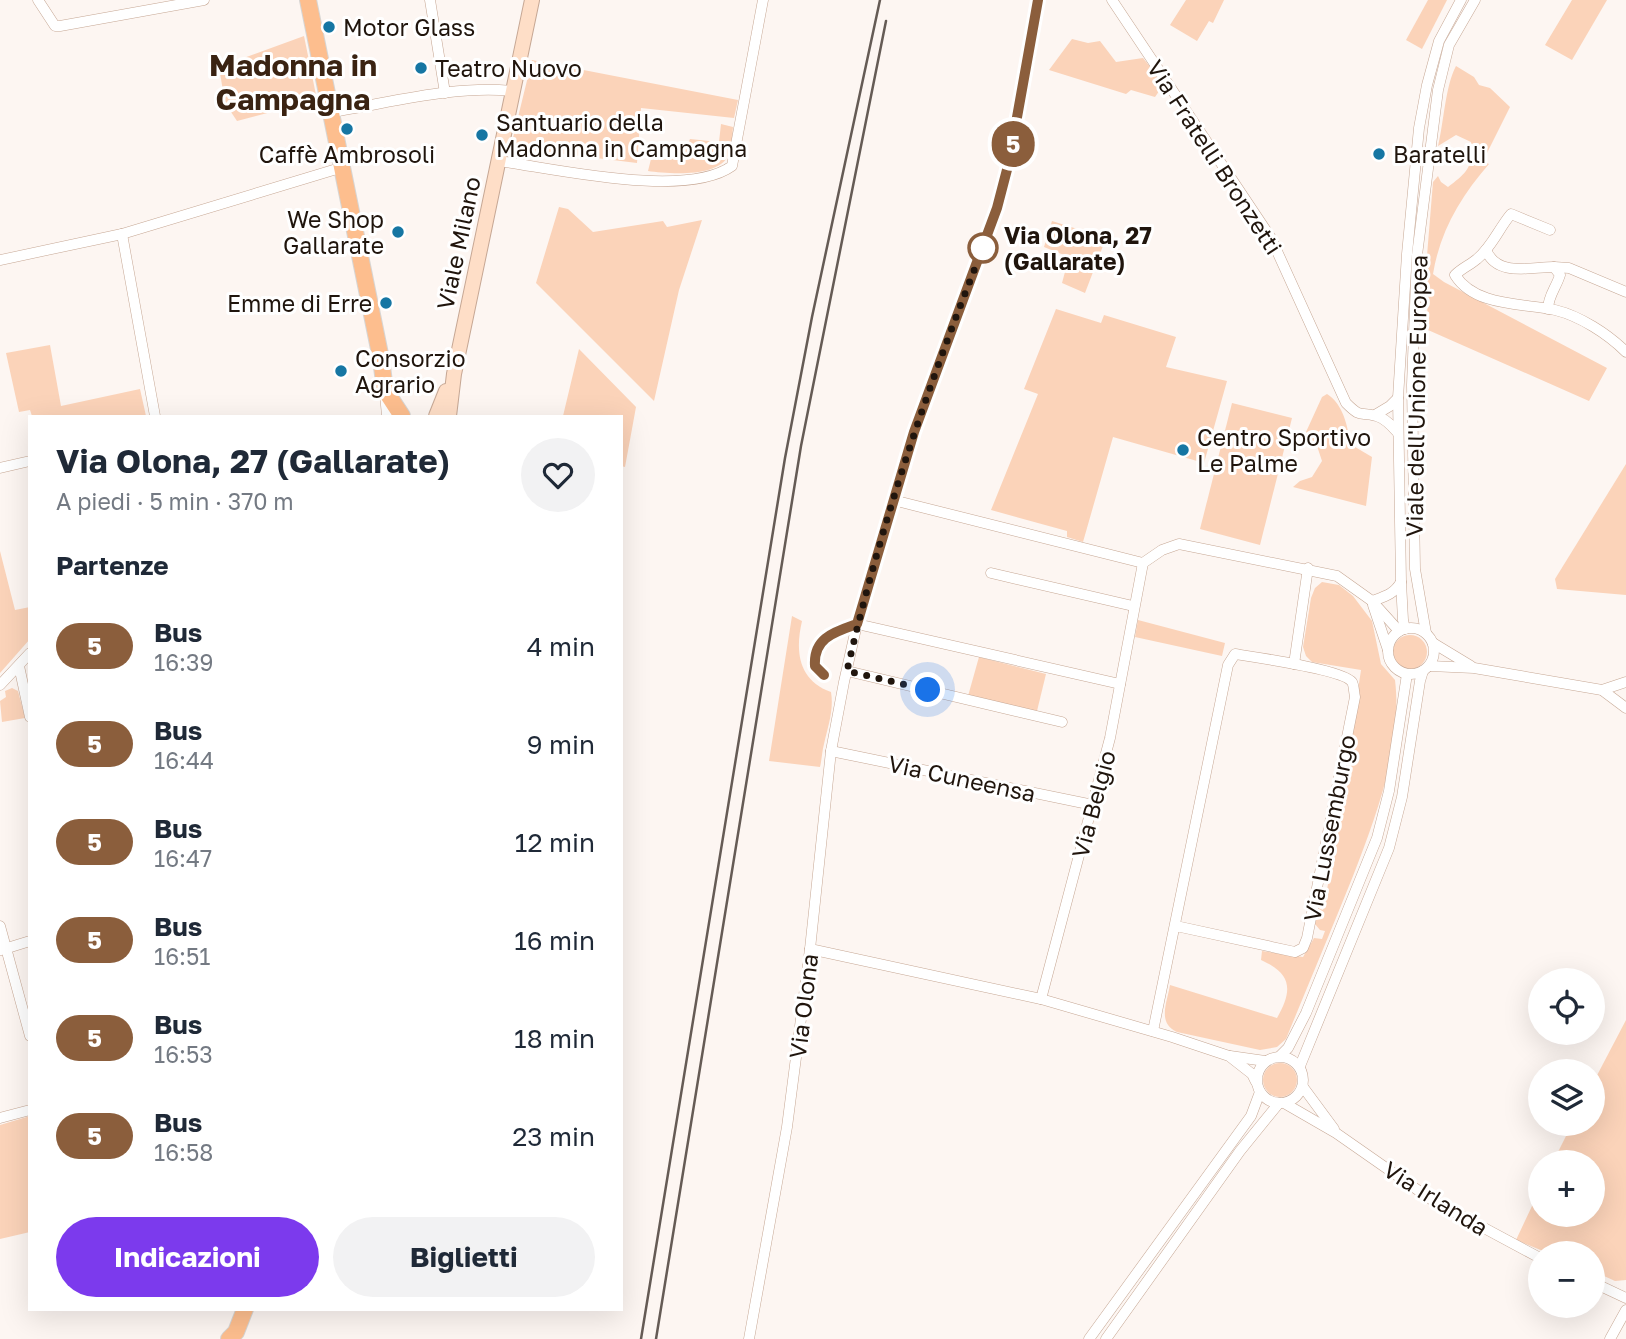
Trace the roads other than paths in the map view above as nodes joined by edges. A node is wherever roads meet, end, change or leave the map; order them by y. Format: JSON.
{"nodes":[{"id":1,"x":38,"y":0,"type":"edge"},
{"id":2,"x":204,"y":0,"type":"edge"},
{"id":3,"x":308,"y":0,"type":"edge"},
{"id":4,"x":430,"y":0,"type":"edge"},
{"id":5,"x":530,"y":0,"type":"edge"},
{"id":6,"x":763,"y":0,"type":"edge"},
{"id":7,"x":1038,"y":0,"type":"edge"},
{"id":8,"x":1112,"y":0,"type":"edge"},
{"id":9,"x":1461,"y":0,"type":"edge"},
{"id":10,"x":1475,"y":0,"type":"edge"},
{"id":11,"x":188,"y":1,"type":"edge"},
{"id":12,"x":513,"y":91,"type":"junction"},
{"id":13,"x":445,"y":93,"type":"junction"},
{"id":14,"x":331,"y":112,"type":"junction"},
{"id":15,"x":499,"y":162,"type":"junction"},
{"id":16,"x":340,"y":168,"type":"junction"},
{"id":17,"x":1550,"y":230,"type":"dead end"},
{"id":18,"x":122,"y":234,"type":"junction"},
{"id":19,"x":1486,"y":250,"type":"junction"},
{"id":20,"x":0,"y":260,"type":"edge"},
{"id":21,"x":1554,"y":267,"type":"junction"},
{"id":22,"x":1626,"y":292,"type":"edge"},
{"id":23,"x":1548,"y":309,"type":"junction"},
{"id":24,"x":1626,"y":352,"type":"edge"},
{"id":25,"x":381,"y":359,"type":"junction"},
{"id":26,"x":454,"y":374,"type":"junction"},
{"id":27,"x":384,"y":390,"type":"junction"},
{"id":28,"x":1398,"y":398,"type":"junction"},
{"id":29,"x":155,"y":415,"type":"edge"},
{"id":30,"x":387,"y":415,"type":"edge"},
{"id":31,"x":401,"y":415,"type":"edge"},
{"id":32,"x":412,"y":415,"type":"edge"},
{"id":33,"x":436,"y":415,"type":"edge"},
{"id":34,"x":449,"y":415,"type":"edge"},
{"id":35,"x":1375,"y":415,"type":"junction"},
{"id":36,"x":1398,"y":433,"type":"junction"},
{"id":37,"x":28,"y":461,"type":"edge"},
{"id":38,"x":0,"y":468,"type":"edge"},
{"id":39,"x":893,"y":500,"type":"junction"},
{"id":40,"x":1143,"y":563,"type":"junction"},
{"id":41,"x":1308,"y":568,"type":"junction"},
{"id":42,"x":991,"y":573,"type":"dead end"},
{"id":43,"x":1401,"y":582,"type":"junction"},
{"id":44,"x":1372,"y":601,"type":"junction"},
{"id":45,"x":1133,"y":606,"type":"junction"},
{"id":46,"x":857,"y":624,"type":"junction"},
{"id":47,"x":1402,"y":630,"type":"junction"},
{"id":48,"x":1426,"y":633,"type":"junction"},
{"id":49,"x":1433,"y":643,"type":"junction"},
{"id":50,"x":1388,"y":650,"type":"junction"},
{"id":51,"x":28,"y":655,"type":"edge"},
{"id":52,"x":1294,"y":664,"type":"junction"},
{"id":53,"x":19,"y":666,"type":"junction"},
{"id":54,"x":1474,"y":667,"type":"junction"},
{"id":55,"x":1427,"y":668,"type":"junction"},
{"id":56,"x":847,"y":671,"type":"junction"},
{"id":57,"x":1407,"y":674,"type":"junction"},
{"id":58,"x":1626,"y":682,"type":"edge"},
{"id":59,"x":1120,"y":684,"type":"junction"},
{"id":60,"x":0,"y":685,"type":"edge"},
{"id":61,"x":1626,"y":688,"type":"edge"},
{"id":62,"x":1602,"y":690,"type":"junction"},
{"id":63,"x":1626,"y":706,"type":"edge"},
{"id":64,"x":28,"y":708,"type":"edge"},
{"id":65,"x":1062,"y":722,"type":"dead end"},
{"id":66,"x":831,"y":751,"type":"junction"},
{"id":67,"x":1093,"y":805,"type":"junction"},
{"id":68,"x":0,"y":926,"type":"edge"},
{"id":69,"x":1176,"y":926,"type":"junction"},
{"id":70,"x":28,"y":942,"type":"edge"},
{"id":71,"x":3,"y":949,"type":"edge"},
{"id":72,"x":810,"y":949,"type":"junction"},
{"id":73,"x":1041,"y":999,"type":"junction"},
{"id":74,"x":28,"y":1030,"type":"edge"},
{"id":75,"x":1153,"y":1031,"type":"junction"},
{"id":76,"x":1229,"y":1056,"type":"junction"},
{"id":77,"x":1280,"y":1056,"type":"junction"},
{"id":78,"x":1265,"y":1061,"type":"junction"},
{"id":79,"x":1300,"y":1066,"type":"junction"},
{"id":80,"x":1259,"y":1087,"type":"junction"},
{"id":81,"x":1303,"y":1087,"type":"junction"},
{"id":82,"x":1281,"y":1103,"type":"junction"},
{"id":83,"x":28,"y":1111,"type":"edge"},
{"id":84,"x":0,"y":1118,"type":"edge"},
{"id":85,"x":1336,"y":1133,"type":"junction"},
{"id":86,"x":1528,"y":1252,"type":"edge"},
{"id":87,"x":1605,"y":1288,"type":"edge"},
{"id":88,"x":1626,"y":1298,"type":"edge"},
{"id":89,"x":1626,"y":1310,"type":"edge"},
{"id":90,"x":244,"y":1311,"type":"edge"},
{"id":91,"x":252,"y":1311,"type":"edge"},
{"id":92,"x":229,"y":1339,"type":"edge"},
{"id":93,"x":244,"y":1339,"type":"edge"},
{"id":94,"x":749,"y":1339,"type":"edge"},
{"id":95,"x":1089,"y":1339,"type":"edge"},
{"id":96,"x":1106,"y":1339,"type":"edge"},
{"id":97,"x":1609,"y":1339,"type":"edge"}],
"edges":[{"from":1,"to":11,"type":"street"},
{"from":2,"to":11,"type":"street"},
{"from":3,"to":14,"type":"main road"},
{"from":4,"to":13,"type":"street"},
{"from":5,"to":12,"type":"street","name":"Viale Milano"},
{"from":6,"to":15,"type":"street"},
{"from":7,"to":39,"type":"street","name":"Via Olona"},
{"from":8,"to":35,"type":"street","name":"Via Fratelli Bronzetti"},
{"from":9,"to":28,"type":"street","name":"Viale dell'Unione Europea"},
{"from":10,"to":48,"type":"street","name":"Viale dell'Unione Europea"},
{"from":12,"to":13,"type":"street"},
{"from":12,"to":15,"type":"street","name":"Viale Milano"},
{"from":13,"to":14,"type":"street"},
{"from":14,"to":16,"type":"main road"},
{"from":15,"to":26,"type":"street","name":"Viale Milano"},
{"from":16,"to":18,"type":"street"},
{"from":16,"to":25,"type":"main road"},
{"from":17,"to":19,"type":"street"},
{"from":18,"to":20,"type":"street"},
{"from":18,"to":29,"type":"street"},
{"from":19,"to":21,"type":"street"},
{"from":19,"to":23,"type":"street"},
{"from":21,"to":22,"type":"street"},
{"from":21,"to":23,"type":"street"},
{"from":23,"to":24,"type":"street"},
{"from":25,"to":27,"type":"main road"},
{"from":25,"to":32,"type":"main road"},
{"from":26,"to":33,"type":"street","name":"Viale Milano"},
{"from":26,"to":34,"type":"street","name":"Viale Milano"},
{"from":27,"to":30,"type":"street"},
{"from":27,"to":31,"type":"main road"},
{"from":28,"to":35,"type":"street"},
{"from":28,"to":36,"type":"street","name":"Viale dell'Unione Europea"},
{"from":35,"to":36,"type":"street","name":"Via Fratelli Bronzetti"},
{"from":36,"to":43,"type":"street","name":"Viale dell'Unione Europea"},
{"from":37,"to":38,"type":"street"},
{"from":39,"to":40,"type":"street"},
{"from":39,"to":46,"type":"street","name":"Via Olona"},
{"from":40,"to":41,"type":"street"},
{"from":40,"to":45,"type":"street","name":"Via Belgio"},
{"from":41,"to":44,"type":"street"},
{"from":41,"to":52,"type":"street"},
{"from":42,"to":45,"type":"street"},
{"from":43,"to":44,"type":"street"},
{"from":43,"to":47,"type":"street","name":"Viale dell'Unione Europea"},
{"from":44,"to":47,"type":"street"},
{"from":44,"to":50,"type":"street"},
{"from":45,"to":59,"type":"street","name":"Via Belgio"},
{"from":46,"to":56,"type":"street","name":"Via Olona"},
{"from":46,"to":59,"type":"street"},
{"from":47,"to":48,"type":"street"},
{"from":47,"to":50,"type":"street"},
{"from":48,"to":49,"type":"street","name":"Viale dell'Unione Europea"},
{"from":49,"to":54,"type":"street"},
{"from":49,"to":55,"type":"street"},
{"from":50,"to":57,"type":"street"},
{"from":51,"to":53,"type":"street"},
{"from":52,"to":69,"type":"street","name":"Via Lussemburgo"},
{"from":52,"to":69,"type":"street","name":"Via Lussemburgo"},
{"from":53,"to":60,"type":"street"},
{"from":53,"to":64,"type":"street"},
{"from":54,"to":55,"type":"street"},
{"from":54,"to":62,"type":"street"},
{"from":55,"to":57,"type":"street"},
{"from":55,"to":79,"type":"street"},
{"from":56,"to":65,"type":"street"},
{"from":56,"to":66,"type":"street","name":"Via Olona"},
{"from":57,"to":77,"type":"street"},
{"from":58,"to":62,"type":"street"},
{"from":59,"to":67,"type":"street","name":"Via Belgio"},
{"from":61,"to":63,"type":"street"},
{"from":62,"to":63,"type":"street"},
{"from":66,"to":67,"type":"street","name":"Via Cuneensa"},
{"from":66,"to":72,"type":"street","name":"Via Olona"},
{"from":67,"to":73,"type":"street","name":"Via Belgio"},
{"from":68,"to":71,"type":"street"},
{"from":69,"to":75,"type":"street","name":"Via Lussemburgo"},
{"from":70,"to":71,"type":"street"},
{"from":71,"to":74,"type":"street"},
{"from":72,"to":73,"type":"street"},
{"from":72,"to":94,"type":"street","name":"Via Olona"},
{"from":73,"to":75,"type":"street"},
{"from":75,"to":76,"type":"street"},
{"from":76,"to":78,"type":"street"},
{"from":76,"to":80,"type":"street"},
{"from":77,"to":78,"type":"street"},
{"from":77,"to":79,"type":"street"},
{"from":78,"to":80,"type":"street"},
{"from":79,"to":81,"type":"street"},
{"from":80,"to":82,"type":"street"},
{"from":80,"to":95,"type":"street"},
{"from":81,"to":82,"type":"street"},
{"from":81,"to":85,"type":"street","name":"Via Irlanda"},
{"from":82,"to":85,"type":"street","name":"Via Irlanda"},
{"from":82,"to":96,"type":"street"},
{"from":83,"to":84,"type":"street"},
{"from":85,"to":86,"type":"street","name":"Via Irlanda"},
{"from":87,"to":88,"type":"street"},
{"from":89,"to":97,"type":"street"},
{"from":90,"to":92,"type":"main road"},
{"from":91,"to":93,"type":"main road"}]}
